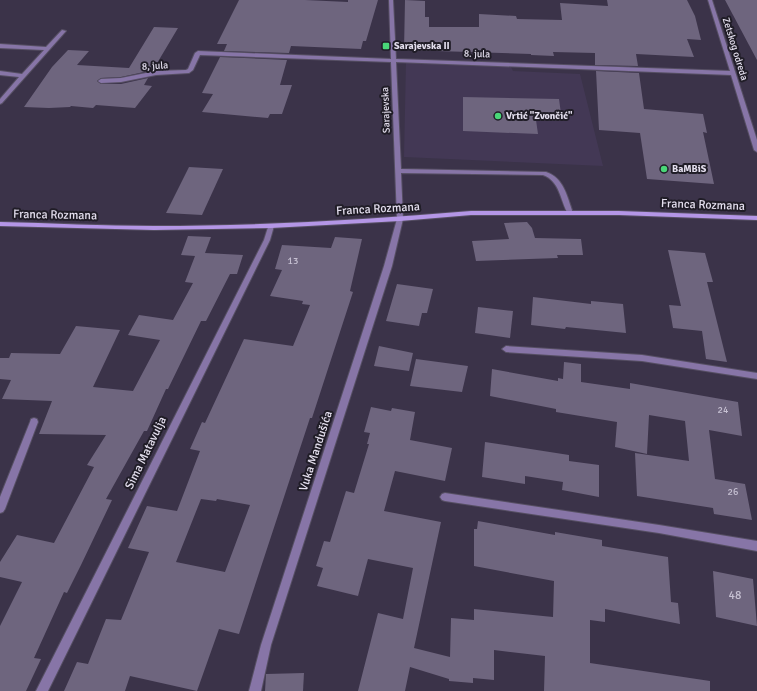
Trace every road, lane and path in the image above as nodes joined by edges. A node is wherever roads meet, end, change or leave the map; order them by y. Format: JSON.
{"nodes":[{"id":1,"x":391,"y":0,"type":"edge"},
{"id":2,"x":710,"y":0,"type":"edge"},
{"id":3,"x":64,"y":31,"type":"dead end"},
{"id":4,"x":0,"y":46,"type":"edge"},
{"id":5,"x":48,"y":49,"type":"junction"},
{"id":6,"x":198,"y":53,"type":"joint"},
{"id":7,"x":393,"y":60,"type":"junction"},
{"id":8,"x":0,"y":73,"type":"edge"},
{"id":9,"x":732,"y":73,"type":"junction"},
{"id":10,"x":23,"y":76,"type":"junction"},
{"id":11,"x":101,"y":81,"type":"dead end"},
{"id":12,"x":0,"y":102,"type":"edge"},
{"id":13,"x":757,"y":150,"type":"edge"},
{"id":14,"x":398,"y":171,"type":"junction"},
{"id":15,"x":570,"y":213,"type":"junction"},
{"id":16,"x":757,"y":218,"type":"edge"},
{"id":17,"x":400,"y":219,"type":"junction"},
{"id":18,"x":0,"y":224,"type":"edge"},
{"id":19,"x":271,"y":226,"type":"junction"},
{"id":20,"x":506,"y":349,"type":"dead end"},
{"id":21,"x":757,"y":376,"type":"edge"},
{"id":22,"x":34,"y":422,"type":"dead end"},
{"id":23,"x":445,"y":497,"type":"dead end"},
{"id":24,"x":0,"y":509,"type":"edge"},
{"id":25,"x":757,"y":546,"type":"edge"},
{"id":26,"x":42,"y":691,"type":"edge"},
{"id":27,"x":255,"y":691,"type":"edge"}],
"edges":[{"from":1,"to":7,"type":"street","name":"Sarajevska"},
{"from":2,"to":9,"type":"street","name":"Zetskog odreda"},
{"from":3,"to":5,"type":"street"},
{"from":4,"to":5,"type":"street"},
{"from":5,"to":10,"type":"street"},
{"from":6,"to":7,"type":"street","name":"8. jula"},
{"from":6,"to":11,"type":"street","name":"8, jula"},
{"from":7,"to":9,"type":"street","name":"8. jula"},
{"from":7,"to":14,"type":"street","name":"Sarajevska"},
{"from":8,"to":10,"type":"street"},
{"from":9,"to":13,"type":"street","name":"Zetskog odreda"},
{"from":10,"to":12,"type":"street"},
{"from":14,"to":15,"type":"street"},
{"from":14,"to":17,"type":"street","name":"Sarajevska"},
{"from":15,"to":16,"type":"street","name":"Franca Rozmana"},
{"from":15,"to":17,"type":"street","name":"Franca Rozmana"},
{"from":17,"to":19,"type":"street","name":"Franca Rozmana"},
{"from":17,"to":27,"type":"street","name":"Vuka Mandušića"},
{"from":18,"to":19,"type":"street","name":"Franca Rozmana"},
{"from":19,"to":26,"type":"street","name":"Sima Matavulja"},
{"from":20,"to":21,"type":"street"},
{"from":22,"to":24,"type":"street"},
{"from":23,"to":25,"type":"street"}]}
